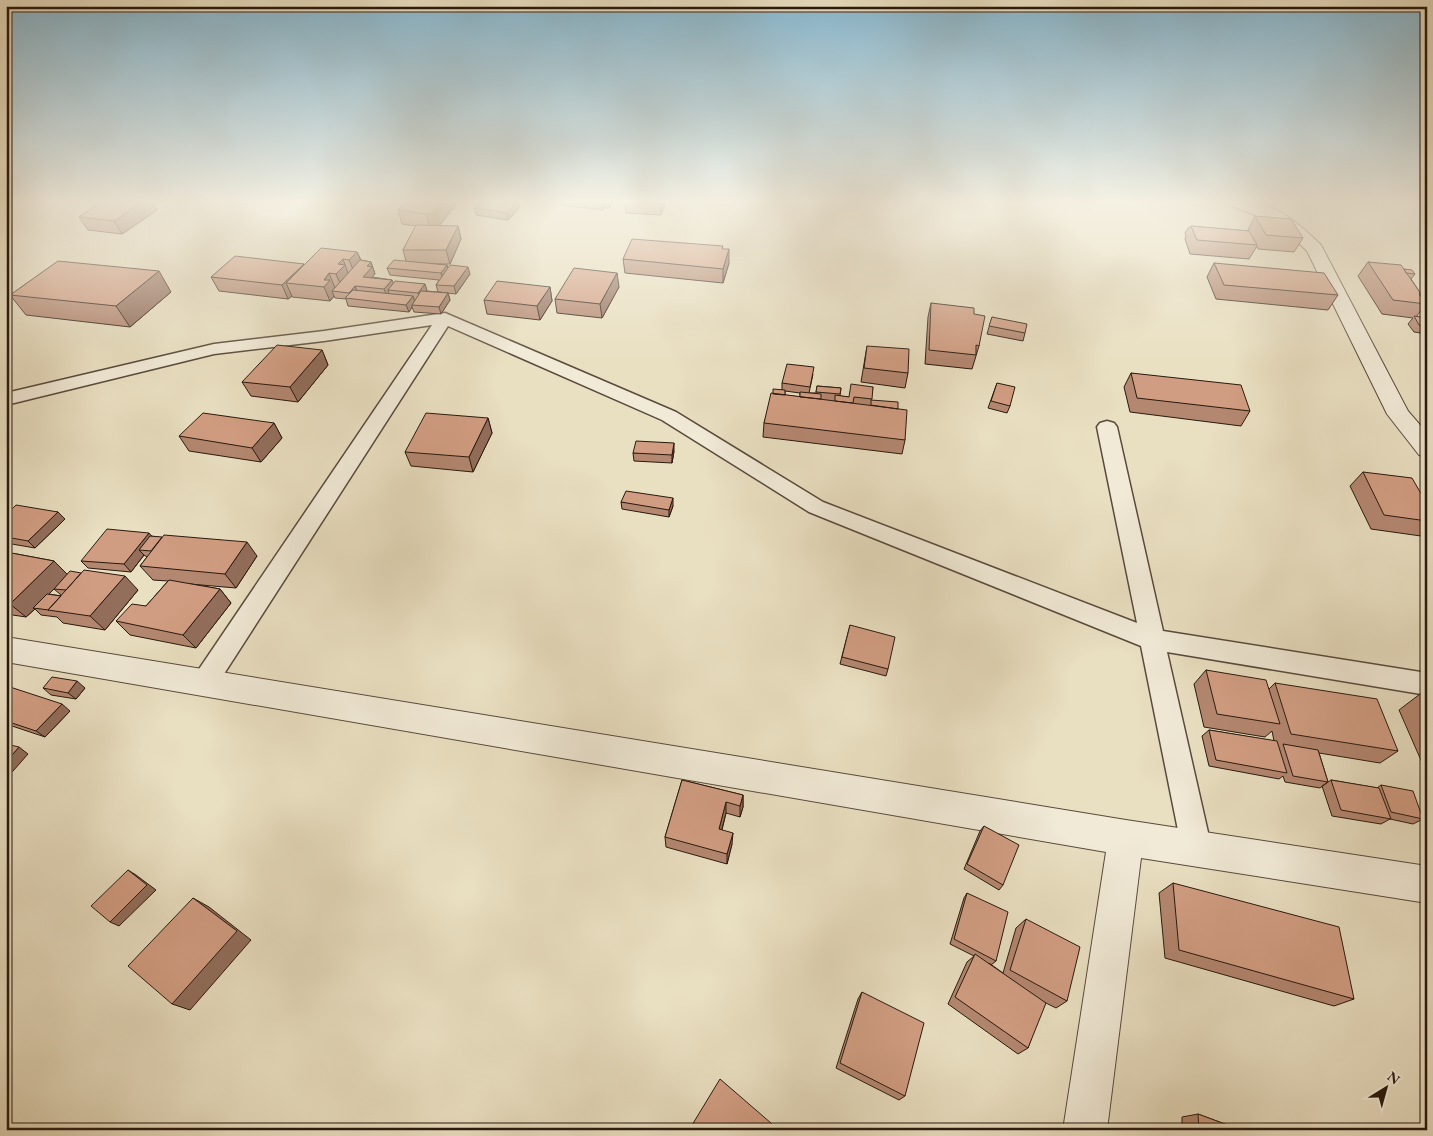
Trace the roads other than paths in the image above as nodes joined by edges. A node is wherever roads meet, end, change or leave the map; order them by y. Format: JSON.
{"nodes":[{"id":1,"x":1318,"y":254,"type":"edge"},
{"id":2,"x":445,"y":318,"type":"junction"},
{"id":3,"x":6,"y":399,"type":"edge"},
{"id":4,"x":1107,"y":427,"type":"dead end"},
{"id":5,"x":1427,"y":449,"type":"edge"},
{"id":6,"x":1153,"y":640,"type":"junction"},
{"id":7,"x":6,"y":650,"type":"edge"},
{"id":8,"x":204,"y":682,"type":"junction"},
{"id":9,"x":1427,"y":684,"type":"edge"},
{"id":10,"x":1126,"y":838,"type":"junction"},
{"id":11,"x":1197,"y":850,"type":"junction"},
{"id":12,"x":1427,"y":885,"type":"edge"},
{"id":13,"x":1085,"y":1130,"type":"edge"}],
"edges":[{"from":1,"to":5,"type":"street"},
{"from":2,"to":3,"type":"lane"},
{"from":2,"to":6,"type":"lane"},
{"from":2,"to":8,"type":"lane"},
{"from":4,"to":6,"type":"lane"},
{"from":6,"to":9,"type":"lane"},
{"from":6,"to":11,"type":"lane"},
{"from":7,"to":8,"type":"street"},
{"from":8,"to":10,"type":"street"},
{"from":10,"to":11,"type":"street"},
{"from":10,"to":13,"type":"street"},
{"from":11,"to":12,"type":"street"}]}
